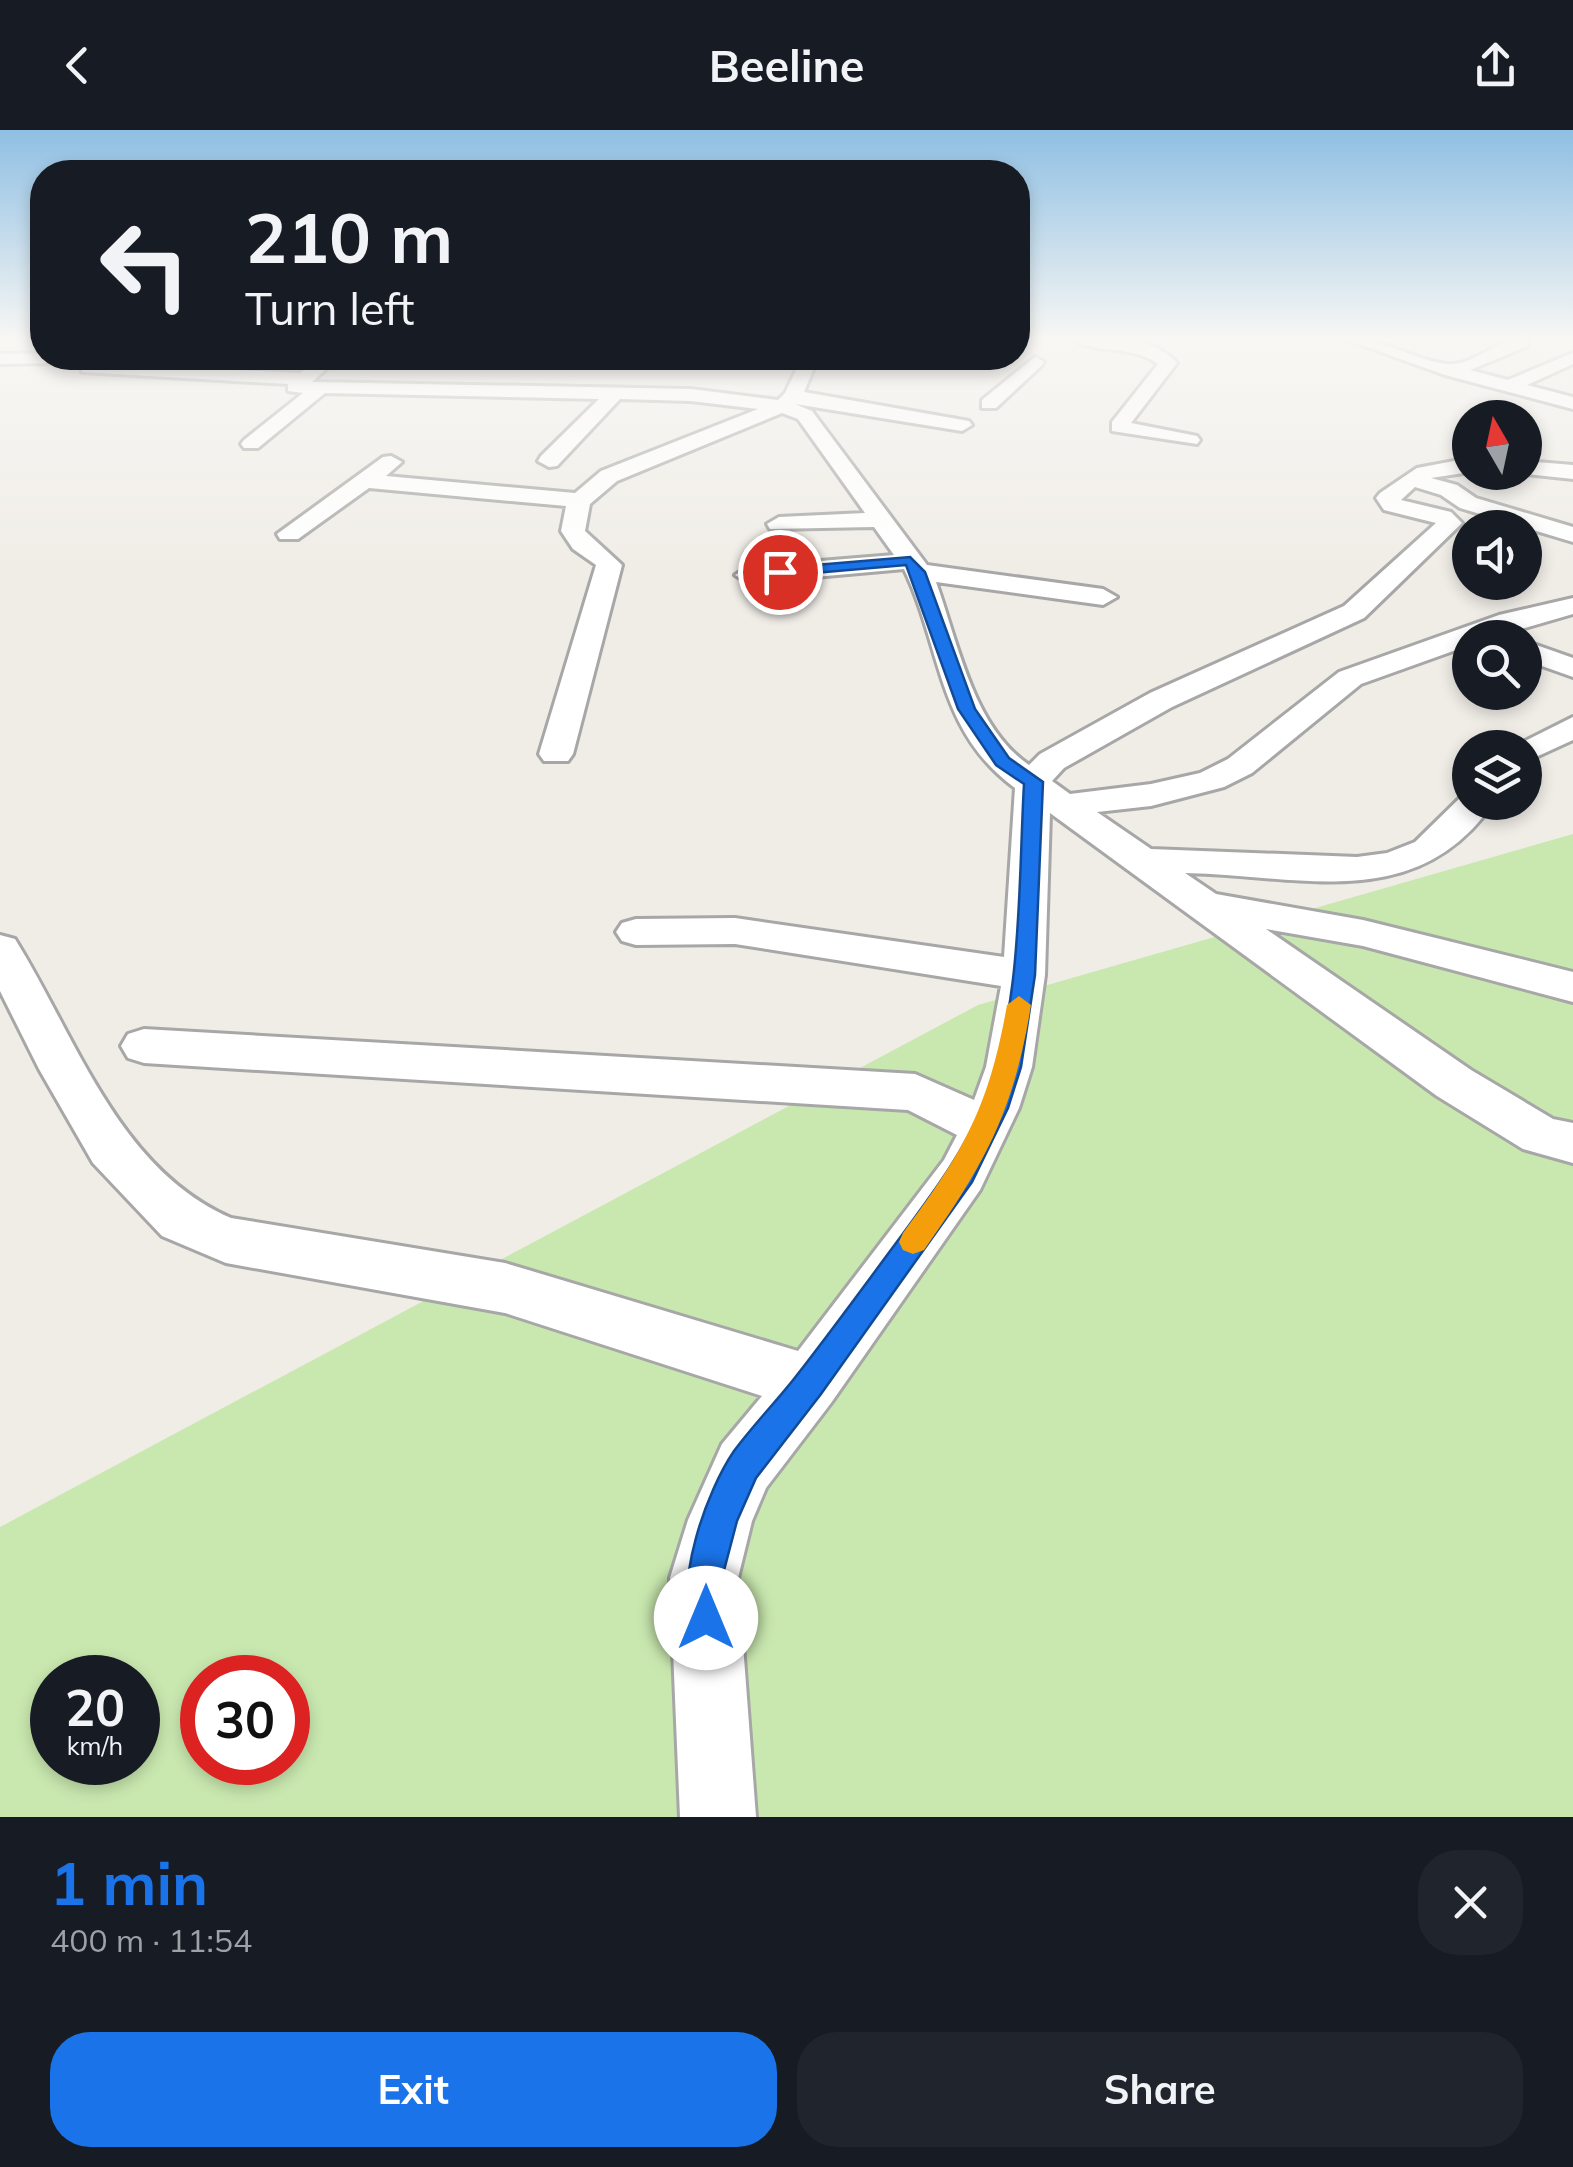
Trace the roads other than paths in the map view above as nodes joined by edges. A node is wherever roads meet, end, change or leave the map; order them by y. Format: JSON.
{"nodes":[{"id":1,"x":278,"y":417,"type":"edge"},
{"id":2,"x":592,"y":417,"type":"edge"},
{"id":3,"x":670,"y":417,"type":"edge"},
{"id":4,"x":750,"y":417,"type":"edge"},
{"id":5,"x":806,"y":417,"type":"edge"},
{"id":6,"x":902,"y":417,"type":"edge"},
{"id":7,"x":1124,"y":417,"type":"edge"},
{"id":8,"x":668,"y":419,"type":"dead end"},
{"id":9,"x":962,"y":425,"type":"dead end"},
{"id":10,"x":1190,"y":440,"type":"dead end"},
{"id":11,"x":252,"y":444,"type":"dead end"},
{"id":12,"x":392,"y":461,"type":"dead end"},
{"id":13,"x":549,"y":461,"type":"dead end"},
{"id":14,"x":1452,"y":466,"type":"edge"},
{"id":15,"x":1542,"y":469,"type":"edge"},
{"id":16,"x":1573,"y":472,"type":"edge"},
{"id":17,"x":1408,"y":479,"type":"junction"},
{"id":18,"x":368,"y":481,"type":"junction"},
{"id":19,"x":579,"y":500,"type":"junction"},
{"id":20,"x":882,"y":520,"type":"junction"},
{"id":21,"x":779,"y":524,"type":"dead end"},
{"id":22,"x":289,"y":534,"type":"dead end"},
{"id":23,"x":1573,"y":535,"type":"edge"},
{"id":24,"x":914,"y":567,"type":"junction"},
{"id":25,"x":748,"y":574,"type":"dead end"},
{"id":26,"x":1102,"y":597,"type":"dead end"},
{"id":27,"x":1573,"y":606,"type":"edge"},
{"id":28,"x":1528,"y":620,"type":"edge"},
{"id":29,"x":1452,"y":644,"type":"edge"},
{"id":30,"x":1262,"y":656,"type":"junction"},
{"id":31,"x":1542,"y":656,"type":"edge"},
{"id":32,"x":1573,"y":668,"type":"edge"},
{"id":33,"x":1350,"y":678,"type":"junction"},
{"id":34,"x":1573,"y":726,"type":"edge"},
{"id":35,"x":1542,"y":743,"type":"edge"},
{"id":36,"x":556,"y":754,"type":"dead end"},
{"id":37,"x":1049,"y":794,"type":"junction"},
{"id":38,"x":1461,"y":820,"type":"edge"},
{"id":39,"x":1142,"y":861,"type":"junction"},
{"id":40,"x":1204,"y":906,"type":"junction"},
{"id":41,"x":636,"y":932,"type":"dead end"},
{"id":42,"x":0,"y":949,"type":"edge"},
{"id":43,"x":1024,"y":975,"type":"junction"},
{"id":44,"x":1573,"y":987,"type":"edge"},
{"id":45,"x":144,"y":1046,"type":"dead end"},
{"id":46,"x":985,"y":1128,"type":"junction"},
{"id":47,"x":1573,"y":1143,"type":"edge"},
{"id":48,"x":810,"y":1383,"type":"junction"},
{"id":49,"x":718,"y":1817,"type":"edge"}],
"edges":[{"from":1,"to":11,"type":"street"},
{"from":2,"to":13,"type":"street"},
{"from":3,"to":8,"type":"street"},
{"from":4,"to":19,"type":"street"},
{"from":5,"to":20,"type":"street"},
{"from":6,"to":9,"type":"street"},
{"from":7,"to":10,"type":"street"},
{"from":12,"to":18,"type":"street"},
{"from":14,"to":17,"type":"street"},
{"from":15,"to":16,"type":"street"},
{"from":17,"to":23,"type":"street"},
{"from":17,"to":30,"type":"street"},
{"from":18,"to":19,"type":"street"},
{"from":18,"to":22,"type":"street"},
{"from":19,"to":36,"type":"street"},
{"from":20,"to":21,"type":"street"},
{"from":20,"to":24,"type":"street"},
{"from":24,"to":25,"type":"street"},
{"from":24,"to":26,"type":"street"},
{"from":24,"to":37,"type":"street"},
{"from":27,"to":28,"type":"street"},
{"from":29,"to":33,"type":"street"},
{"from":30,"to":33,"type":"street"},
{"from":30,"to":37,"type":"street"},
{"from":31,"to":32,"type":"street"},
{"from":33,"to":37,"type":"street"},
{"from":34,"to":35,"type":"street"},
{"from":37,"to":39,"type":"street"},
{"from":37,"to":43,"type":"street"},
{"from":38,"to":39,"type":"street"},
{"from":39,"to":40,"type":"street"},
{"from":40,"to":44,"type":"street"},
{"from":40,"to":47,"type":"street"},
{"from":41,"to":43,"type":"street"},
{"from":42,"to":48,"type":"street"},
{"from":43,"to":46,"type":"street"},
{"from":45,"to":46,"type":"street"},
{"from":46,"to":48,"type":"street"},
{"from":48,"to":49,"type":"street"}]}
